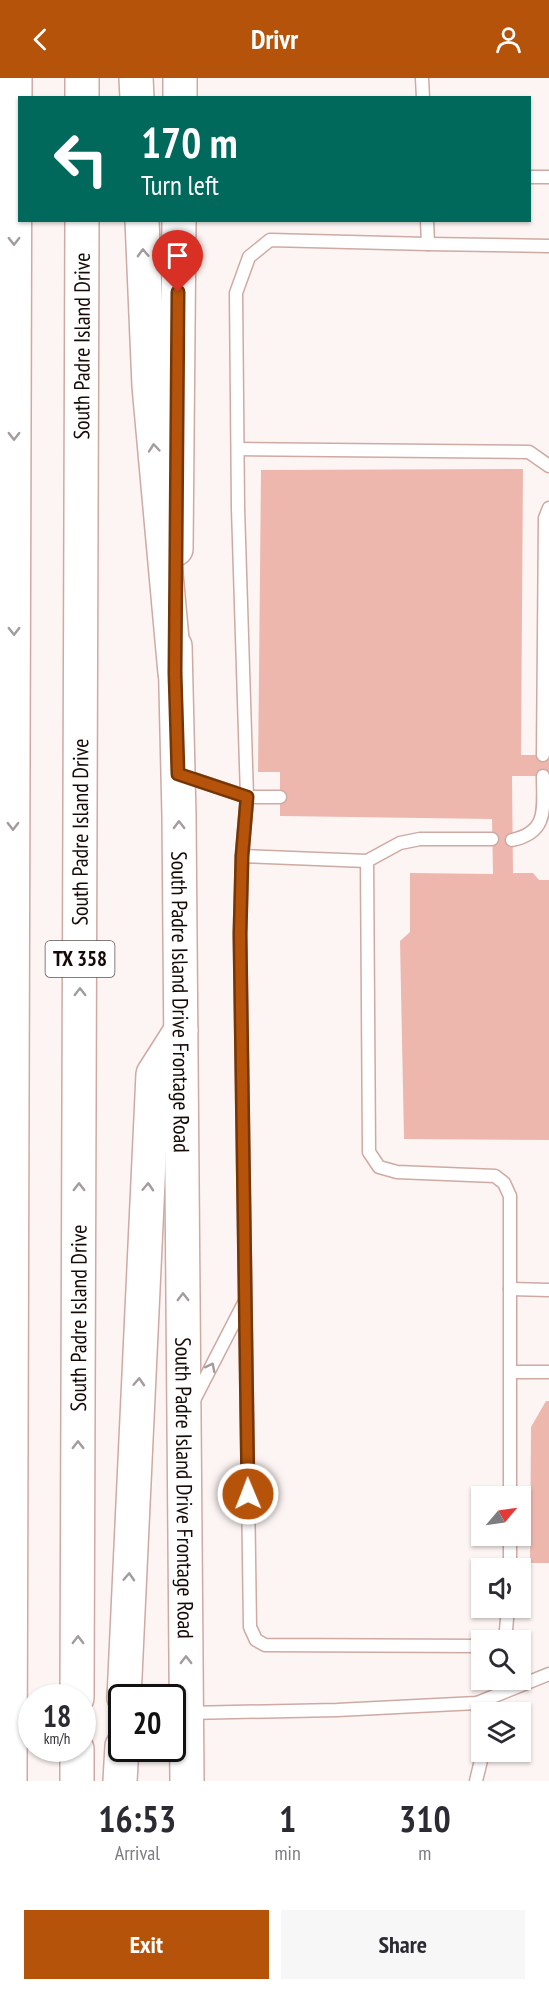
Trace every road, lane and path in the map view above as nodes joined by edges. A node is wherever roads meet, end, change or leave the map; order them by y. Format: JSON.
{"nodes":[{"id":1,"x":15,"y":78,"type":"edge"},
{"id":2,"x":82,"y":78,"type":"edge"},
{"id":3,"x":136,"y":78,"type":"edge"},
{"id":4,"x":180,"y":78,"type":"edge"},
{"id":5,"x":422,"y":78,"type":"edge"},
{"id":6,"x":82,"y":96,"type":"edge"},
{"id":7,"x":137,"y":96,"type":"edge"},
{"id":8,"x":180,"y":96,"type":"edge"},
{"id":9,"x":423,"y":96,"type":"edge"},
{"id":10,"x":531,"y":177,"type":"edge"},
{"id":11,"x":549,"y":177,"type":"edge"},
{"id":12,"x":82,"y":222,"type":"edge"},
{"id":13,"x":142,"y":222,"type":"edge"},
{"id":14,"x":179,"y":222,"type":"edge"},
{"id":15,"x":427,"y":222,"type":"edge"},
{"id":16,"x":428,"y":244,"type":"junction"},
{"id":17,"x":549,"y":246,"type":"edge"},
{"id":18,"x":238,"y":448,"type":"junction"},
{"id":19,"x":549,"y":466,"type":"edge"},
{"id":20,"x":549,"y":508,"type":"edge"},
{"id":21,"x":175,"y":673,"type":"junction"},
{"id":22,"x":543,"y":755,"type":"dead end"},
{"id":23,"x":178,"y":774,"type":"junction"},
{"id":24,"x":543,"y":776,"type":"dead end"},
{"id":25,"x":247,"y":797,"type":"junction"},
{"id":26,"x":280,"y":797,"type":"dead end"},
{"id":27,"x":492,"y":839,"type":"dead end"},
{"id":28,"x":512,"y":840,"type":"dead end"},
{"id":29,"x":242,"y":856,"type":"junction"},
{"id":30,"x":367,"y":861,"type":"junction"},
{"id":31,"x":181,"y":1030,"type":"junction"},
{"id":32,"x":510,"y":1289,"type":"junction"},
{"id":33,"x":549,"y":1290,"type":"edge"},
{"id":34,"x":244,"y":1302,"type":"junction"},
{"id":35,"x":511,"y":1372,"type":"junction"},
{"id":36,"x":549,"y":1372,"type":"edge"},
{"id":37,"x":184,"y":1419,"type":"junction"},
{"id":38,"x":510,"y":1486,"type":"edge"},
{"id":39,"x":471,"y":1646,"type":"edge"},
{"id":40,"x":549,"y":1674,"type":"edge"},
{"id":41,"x":531,"y":1679,"type":"edge"},
{"id":42,"x":77,"y":1684,"type":"edge"},
{"id":43,"x":125,"y":1684,"type":"edge"},
{"id":44,"x":186,"y":1684,"type":"edge"},
{"id":45,"x":498,"y":1690,"type":"edge"},
{"id":46,"x":479,"y":1702,"type":"edge"},
{"id":47,"x":471,"y":1703,"type":"edge"},
{"id":48,"x":186,"y":1713,"type":"joint"},
{"id":49,"x":77,"y":1762,"type":"edge"},
{"id":50,"x":121,"y":1762,"type":"edge"},
{"id":51,"x":481,"y":1762,"type":"edge"},
{"id":52,"x":10,"y":1781,"type":"edge"},
{"id":53,"x":77,"y":1781,"type":"edge"},
{"id":54,"x":120,"y":1781,"type":"edge"},
{"id":55,"x":187,"y":1781,"type":"edge"},
{"id":56,"x":476,"y":1781,"type":"edge"}],
"edges":[{"from":1,"to":52,"type":"main road","number":"TX 358","one_way":true},
{"from":2,"to":6,"type":"main road"},
{"from":3,"to":7,"type":"main road"},
{"from":4,"to":8,"type":"main road"},
{"from":5,"to":9,"type":"lane"},
{"from":10,"to":11,"type":"lane"},
{"from":42,"to":12,"type":"main road","name":"South Padre Island Drive","number":"TX 358","one_way":true},
{"from":21,"to":13,"type":"main road","one_way":true},
{"from":14,"to":21,"type":"main road","name":"South Padre Island Drive Frontage Road"},
{"from":15,"to":16,"type":"lane"},
{"from":16,"to":17,"type":"lane"},
{"from":16,"to":18,"type":"lane"},
{"from":18,"to":19,"type":"lane"},
{"from":18,"to":25,"type":"lane"},
{"from":20,"to":22,"type":"lane"},
{"from":21,"to":23,"type":"main road","name":"South Padre Island Drive Frontage Road"},
{"from":23,"to":25,"type":"lane"},
{"from":31,"to":23,"type":"main road","name":"South Padre Island Drive Frontage Road","one_way":true},
{"from":24,"to":28,"type":"lane"},
{"from":25,"to":26,"type":"lane"},
{"from":25,"to":29,"type":"lane"},
{"from":27,"to":30,"type":"lane"},
{"from":29,"to":30,"type":"lane"},
{"from":29,"to":34,"type":"lane"},
{"from":30,"to":32,"type":"lane"},
{"from":37,"to":31,"type":"main road","name":"South Padre Island Drive Frontage Road","one_way":true},
{"from":43,"to":31,"type":"main road","one_way":true},
{"from":32,"to":33,"type":"lane"},
{"from":32,"to":35,"type":"lane"},
{"from":37,"to":34,"type":"lane","one_way":true},
{"from":34,"to":39,"type":"lane"},
{"from":35,"to":36,"type":"lane"},
{"from":35,"to":38,"type":"lane"},
{"from":44,"to":37,"type":"main road","name":"South Padre Island Drive Frontage Road","one_way":true},
{"from":40,"to":41,"type":"lane"},
{"from":45,"to":46,"type":"lane"},
{"from":47,"to":48,"type":"lane"},
{"from":48,"to":55,"type":"main road","name":"South Padre Island Drive Frontage Road"},
{"from":49,"to":53,"type":"main road"},
{"from":50,"to":54,"type":"main road"},
{"from":51,"to":56,"type":"lane"}]}
